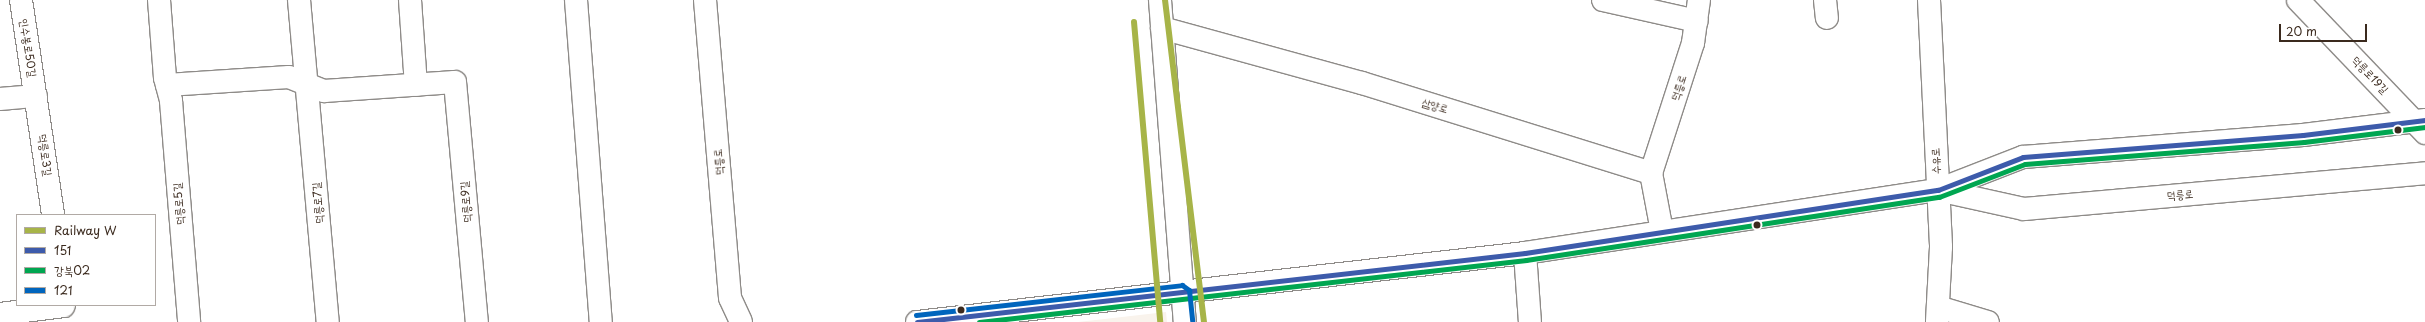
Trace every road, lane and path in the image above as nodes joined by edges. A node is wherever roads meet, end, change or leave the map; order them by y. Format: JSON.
{"nodes":[{"id":1,"x":21,"y":0,"type":"edge"},
{"id":2,"x":159,"y":0,"type":"edge"},
{"id":3,"x":299,"y":0,"type":"edge"},
{"id":4,"x":410,"y":0,"type":"edge"},
{"id":5,"x":576,"y":0,"type":"edge"},
{"id":6,"x":705,"y":0,"type":"edge"},
{"id":7,"x":1160,"y":0,"type":"edge"},
{"id":8,"x":1603,"y":0,"type":"edge"},
{"id":9,"x":1699,"y":0,"type":"edge"},
{"id":10,"x":1929,"y":0,"type":"edge"},
{"id":11,"x":2298,"y":0,"type":"edge"},
{"id":12,"x":1696,"y":21,"type":"junction"},
{"id":13,"x":1162,"y":28,"type":"junction"},
{"id":14,"x":308,"y":84,"type":"junction"},
{"id":15,"x":416,"y":84,"type":"junction"},
{"id":16,"x":167,"y":86,"type":"junction"},
{"id":17,"x":36,"y":96,"type":"junction"},
{"id":18,"x":0,"y":99,"type":"edge"},
{"id":19,"x":2422,"y":125,"type":"edge"},
{"id":20,"x":1651,"y":173,"type":"junction"},
{"id":21,"x":2425,"y":173,"type":"edge"},
{"id":22,"x":1938,"y":190,"type":"junction"},
{"id":23,"x":53,"y":214,"type":"edge"},
{"id":24,"x":1662,"y":231,"type":"junction"},
{"id":25,"x":1525,"y":253,"type":"junction"},
{"id":26,"x":1182,"y":292,"type":"junction"},
{"id":27,"x":64,"y":311,"type":"edge"},
{"id":28,"x":0,"y":314,"type":"edge"},
{"id":29,"x":1938,"y":315,"type":"edge"},
{"id":30,"x":189,"y":322,"type":"edge"},
{"id":31,"x":328,"y":322,"type":"edge"},
{"id":32,"x":477,"y":322,"type":"edge"},
{"id":33,"x":601,"y":322,"type":"edge"},
{"id":34,"x":741,"y":322,"type":"edge"},
{"id":35,"x":917,"y":322,"type":"edge"},
{"id":36,"x":1185,"y":322,"type":"edge"},
{"id":37,"x":1530,"y":322,"type":"edge"},
{"id":38,"x":1988,"y":322,"type":"edge"}],
"edges":[{"from":1,"to":17,"type":"street","name":"인수봉로50길"},
{"from":2,"to":16,"type":"street","name":"덕릉로5길"},
{"from":3,"to":14,"type":"street","name":"덕릉로7길"},
{"from":4,"to":15,"type":"street"},
{"from":5,"to":33,"type":"street"},
{"from":6,"to":34,"type":"street","name":"덕릉로"},
{"from":7,"to":13,"type":"street"},
{"from":8,"to":12,"type":"street"},
{"from":9,"to":12,"type":"street","name":"덕릉로"},
{"from":10,"to":22,"type":"street","name":"수유로"},
{"from":11,"to":19,"type":"street","name":"덕릉로19길"},
{"from":12,"to":20,"type":"street","name":"덕릉로"},
{"from":13,"to":20,"type":"street","name":"삼양로"},
{"from":13,"to":26,"type":"street"},
{"from":14,"to":15,"type":"street"},
{"from":14,"to":16,"type":"street"},
{"from":14,"to":31,"type":"street","name":"덕릉로7길"},
{"from":15,"to":32,"type":"street","name":"덕릉로9길"},
{"from":16,"to":30,"type":"street","name":"덕릉로5길"},
{"from":17,"to":18,"type":"street"},
{"from":17,"to":23,"type":"street","name":"덕릉로3길"},
{"from":19,"to":22,"type":"street","name":"덕릉로"},
{"from":20,"to":24,"type":"street"},
{"from":21,"to":22,"type":"street","name":"덕릉로"},
{"from":22,"to":24,"type":"street","name":"덕릉로"},
{"from":22,"to":29,"type":"street","name":"수유로"},
{"from":24,"to":25,"type":"street","name":"덕릉로"},
{"from":25,"to":26,"type":"street","name":"덕릉로"},
{"from":25,"to":37,"type":"street"},
{"from":26,"to":35,"type":"street","name":"덕릉로"},
{"from":26,"to":36,"type":"street"},
{"from":27,"to":28,"type":"street"},
{"from":29,"to":38,"type":"street"}]}
